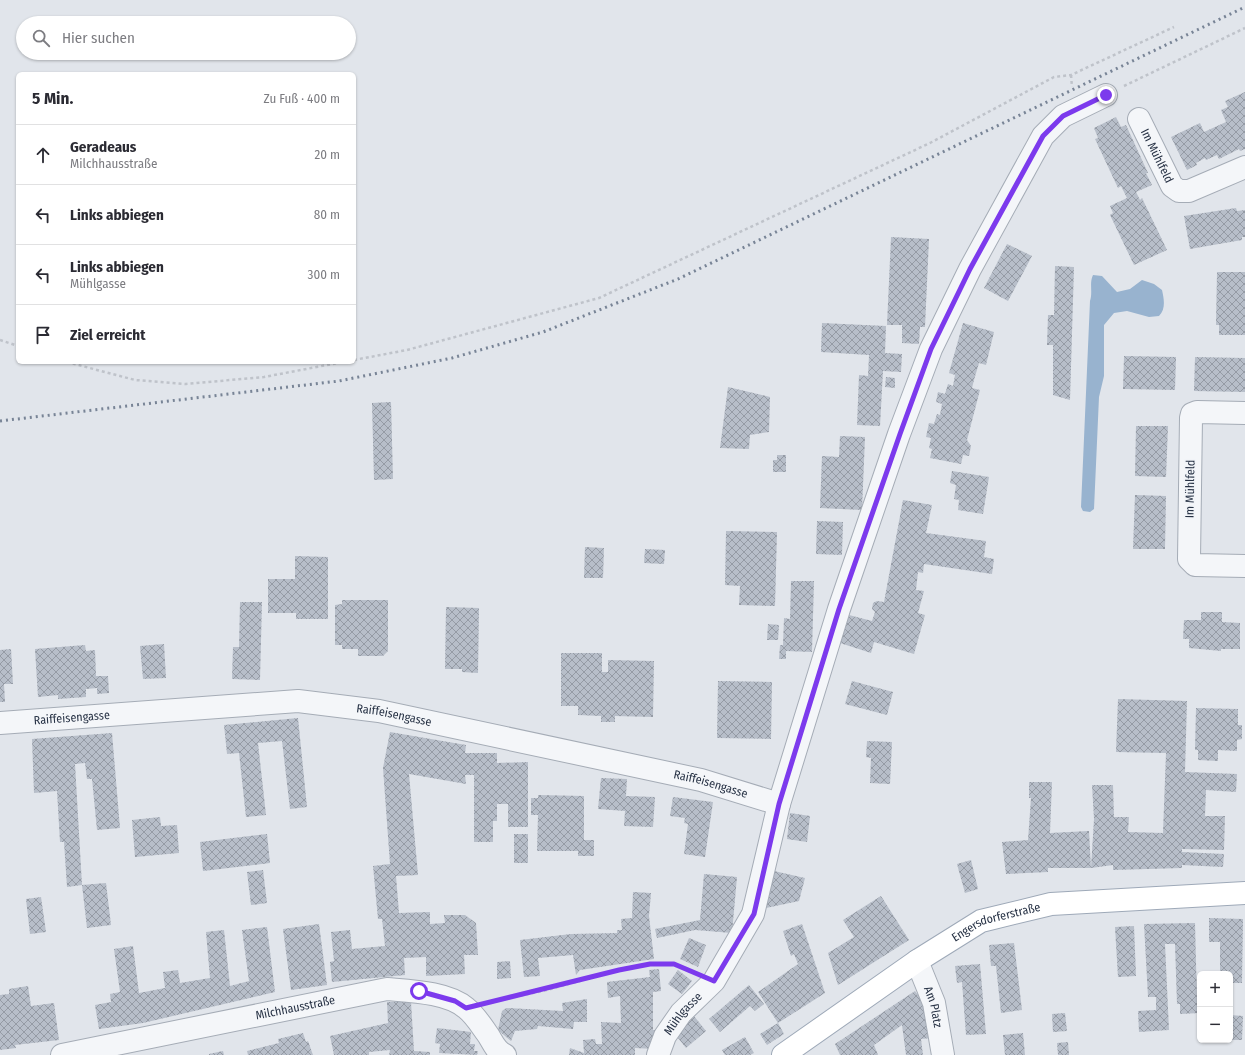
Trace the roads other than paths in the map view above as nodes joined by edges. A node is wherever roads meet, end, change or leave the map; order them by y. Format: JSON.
{"nodes":[{"id":1,"x":1106,"y":95,"type":"road end"},
{"id":2,"x":1139,"y":119,"type":"dead end"},
{"id":3,"x":1245,"y":167,"type":"edge"},
{"id":4,"x":1245,"y":413,"type":"edge"},
{"id":5,"x":1245,"y":566,"type":"edge"},
{"id":6,"x":0,"y":723,"type":"edge"},
{"id":7,"x":779,"y":804,"type":"junction"},
{"id":8,"x":1245,"y":893,"type":"edge"},
{"id":9,"x":917,"y":961,"type":"junction"},
{"id":10,"x":500,"y":1054,"type":"edge"},
{"id":11,"x":62,"y":1055,"type":"edge"},
{"id":12,"x":658,"y":1055,"type":"edge"},
{"id":13,"x":783,"y":1055,"type":"edge"},
{"id":14,"x":943,"y":1055,"type":"edge"}],
"edges":[{"from":1,"to":7,"type":"street","name":"Mühlgasse"},
{"from":2,"to":3,"type":"street","name":"Im Mühlfeld"},
{"from":4,"to":5,"type":"street","name":"Im Mühlfeld"},
{"from":6,"to":7,"type":"street","name":"Raiffeisengasse"},
{"from":7,"to":12,"type":"street","name":"Mühlgasse"},
{"from":8,"to":9,"type":"main road","name":"Engersdorferstraße"},
{"from":9,"to":13,"type":"main road","name":"Engersdorferstraße"},
{"from":9,"to":14,"type":"street","name":"Am Platz"},
{"from":10,"to":11,"type":"street","name":"Milchhausstraße"}]}
